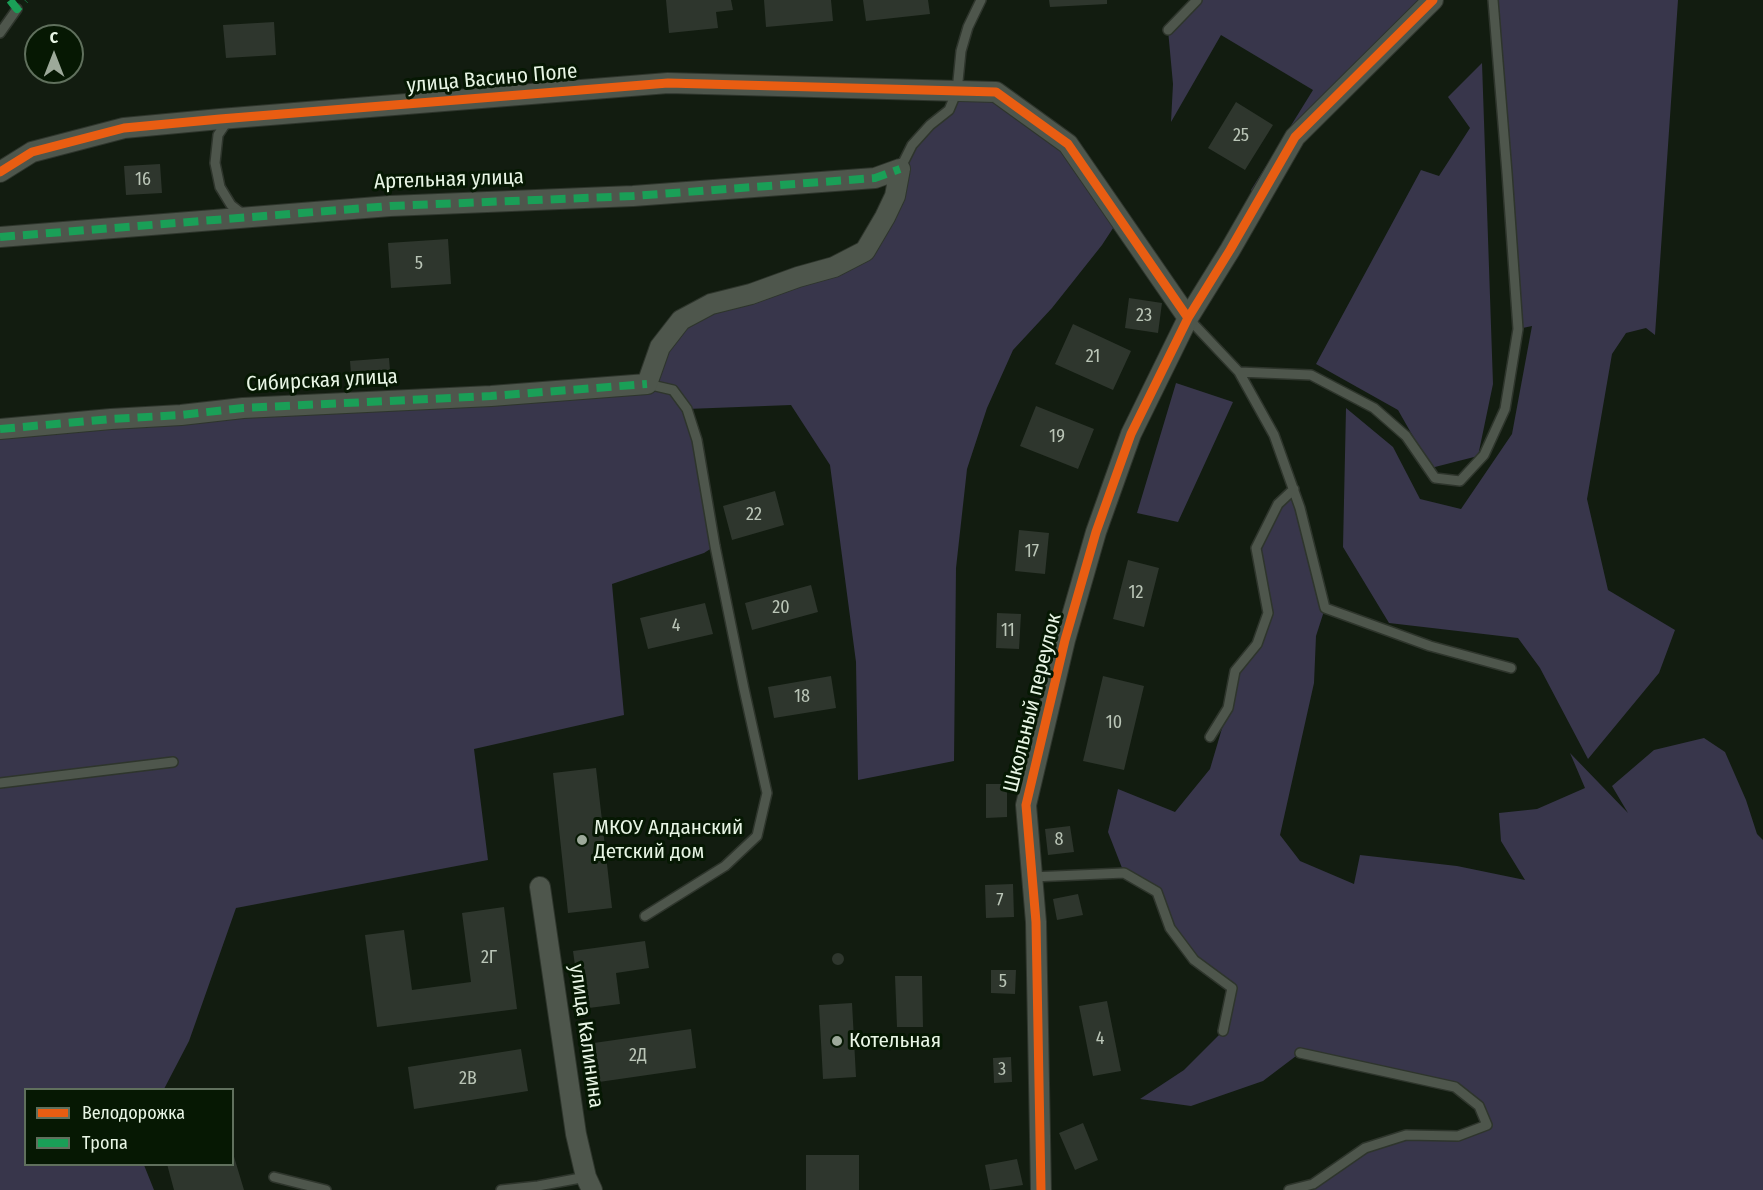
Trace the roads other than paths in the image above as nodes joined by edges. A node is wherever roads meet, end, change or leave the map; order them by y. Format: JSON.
{"nodes":[{"id":1,"x":981,"y":0,"type":"edge"},
{"id":2,"x":1197,"y":0,"type":"edge"},
{"id":3,"x":1433,"y":0,"type":"edge"},
{"id":4,"x":1493,"y":0,"type":"edge"},
{"id":5,"x":17,"y":9,"type":"dead end"},
{"id":6,"x":1168,"y":30,"type":"dead end"},
{"id":7,"x":0,"y":33,"type":"edge"},
{"id":8,"x":957,"y":91,"type":"junction"},
{"id":9,"x":230,"y":118,"type":"junction"},
{"id":10,"x":900,"y":169,"type":"junction"},
{"id":11,"x":0,"y":172,"type":"edge"},
{"id":12,"x":246,"y":216,"type":"junction"},
{"id":13,"x":0,"y":237,"type":"edge"},
{"id":14,"x":1188,"y":318,"type":"junction"},
{"id":15,"x":1239,"y":372,"type":"junction"},
{"id":16,"x":647,"y":384,"type":"junction"},
{"id":17,"x":0,"y":429,"type":"edge"},
{"id":18,"x":1294,"y":489,"type":"junction"},
{"id":19,"x":1511,"y":668,"type":"dead end"},
{"id":20,"x":1210,"y":737,"type":"dead end"},
{"id":21,"x":173,"y":762,"type":"dead end"},
{"id":22,"x":0,"y":783,"type":"edge"},
{"id":23,"x":1032,"y":877,"type":"junction"},
{"id":24,"x":540,"y":887,"type":"dead end"},
{"id":25,"x":645,"y":916,"type":"dead end"},
{"id":26,"x":1223,"y":1031,"type":"dead end"},
{"id":27,"x":1300,"y":1053,"type":"dead end"},
{"id":28,"x":274,"y":1177,"type":"dead end"},
{"id":29,"x":589,"y":1183,"type":"edge"},
{"id":30,"x":326,"y":1190,"type":"edge"},
{"id":31,"x":501,"y":1190,"type":"edge"},
{"id":32,"x":1041,"y":1190,"type":"edge"},
{"id":33,"x":1289,"y":1190,"type":"edge"}],
"edges":[{"from":1,"to":8,"type":"lane"},
{"from":2,"to":6,"type":"lane"},
{"from":3,"to":14,"type":"street","name":"Школьный переулок"},
{"from":4,"to":15,"type":"lane"},
{"from":5,"to":7,"type":"lane"},
{"from":8,"to":9,"type":"street","name":"улица Васино Поле"},
{"from":8,"to":10,"type":"lane"},
{"from":8,"to":14,"type":"street","name":"улица Васино Поле"},
{"from":9,"to":11,"type":"street","name":"улица Васино Поле"},
{"from":9,"to":12,"type":"lane"},
{"from":10,"to":12,"type":"street","name":"Артельная улица"},
{"from":10,"to":16,"type":"street"},
{"from":12,"to":13,"type":"street","name":"Артельная улица"},
{"from":14,"to":15,"type":"lane"},
{"from":14,"to":23,"type":"street","name":"Школьный переулок"},
{"from":15,"to":18,"type":"lane"},
{"from":16,"to":17,"type":"street","name":"Сибирская улица"},
{"from":16,"to":25,"type":"lane"},
{"from":18,"to":19,"type":"lane"},
{"from":18,"to":20,"type":"lane"},
{"from":21,"to":22,"type":"lane"},
{"from":23,"to":26,"type":"lane"},
{"from":23,"to":32,"type":"street","name":"Школьный переулок"},
{"from":24,"to":29,"type":"street","name":"улица Калинина"},
{"from":27,"to":33,"type":"lane"},
{"from":28,"to":30,"type":"lane"},
{"from":29,"to":31,"type":"lane"}]}
